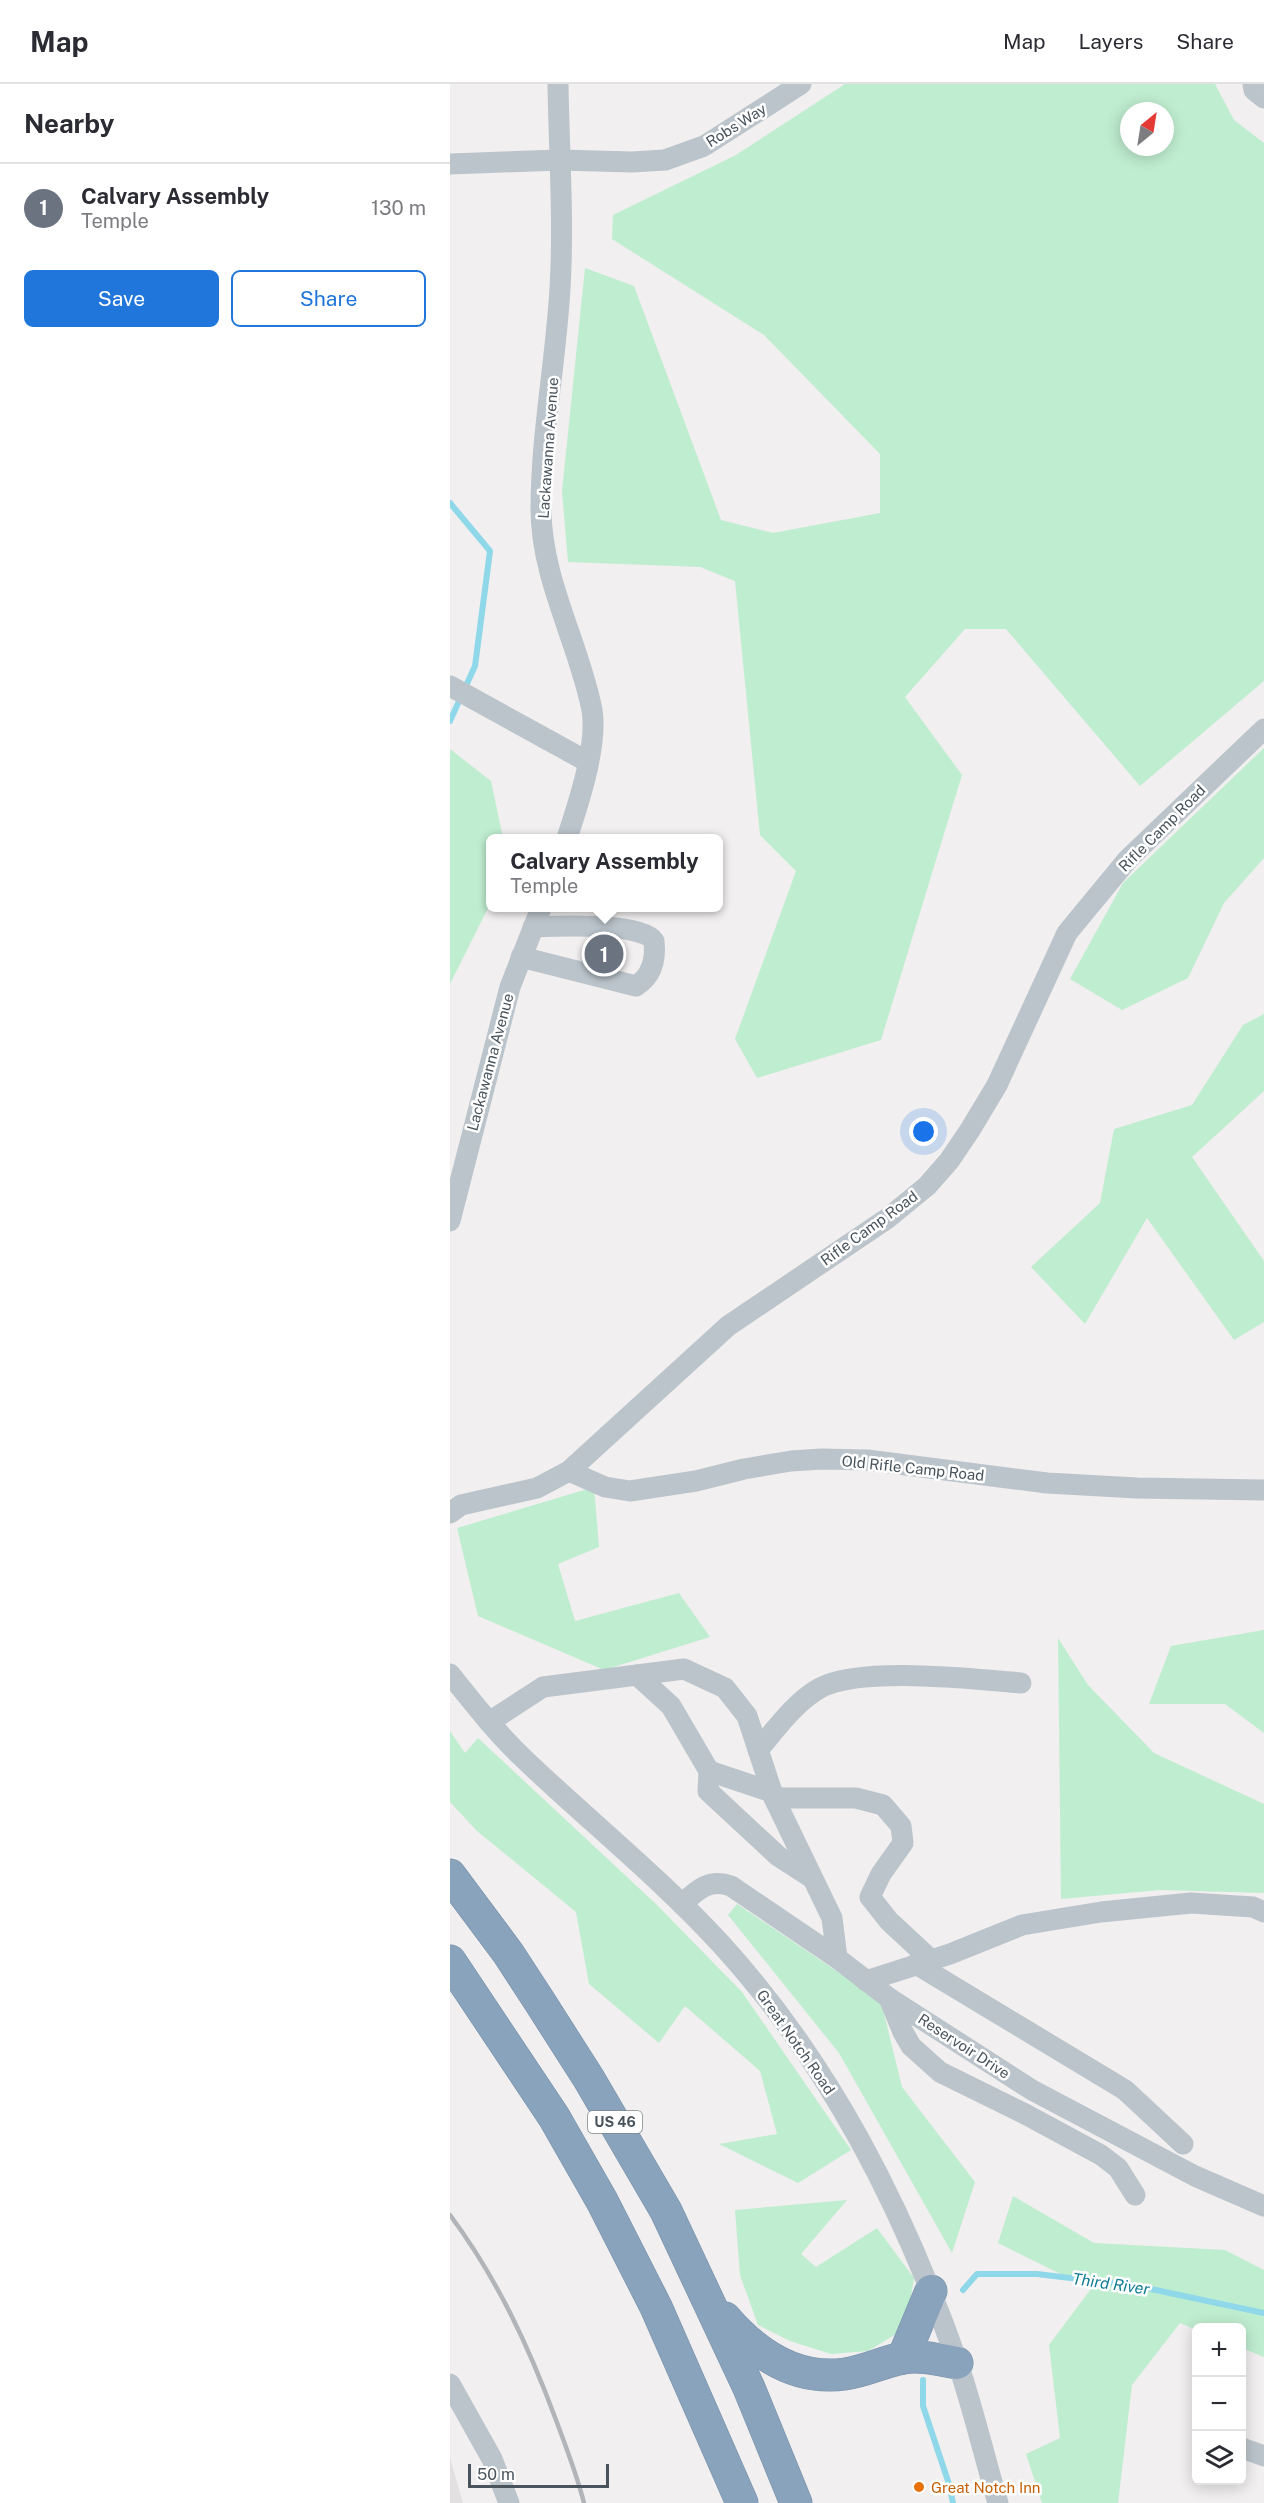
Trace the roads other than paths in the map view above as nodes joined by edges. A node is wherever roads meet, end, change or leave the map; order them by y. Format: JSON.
{"nodes":[{"id":1,"x":558,"y":84,"type":"edge"},
{"id":2,"x":801,"y":84,"type":"edge"},
{"id":3,"x":559,"y":160,"type":"junction"},
{"id":4,"x":450,"y":164,"type":"edge"},
{"id":5,"x":450,"y":686,"type":"edge"},
{"id":6,"x":1264,"y":729,"type":"edge"},
{"id":7,"x":588,"y":762,"type":"junction"},
{"id":8,"x":568,"y":834,"type":"edge"},
{"id":9,"x":537,"y":917,"type":"edge"},
{"id":10,"x":522,"y":957,"type":"junction"},
{"id":11,"x":450,"y":1221,"type":"edge"},
{"id":12,"x":569,"y":1471,"type":"junction"},
{"id":13,"x":1264,"y":1490,"type":"edge"},
{"id":14,"x":454,"y":1507,"type":"edge"},
{"id":15,"x":450,"y":1674,"type":"edge"},
{"id":16,"x":637,"y":1675,"type":"junction"},
{"id":17,"x":1021,"y":1683,"type":"dead end"},
{"id":18,"x":489,"y":1722,"type":"junction"},
{"id":19,"x":758,"y":1750,"type":"junction"},
{"id":20,"x":709,"y":1771,"type":"junction"},
{"id":21,"x":773,"y":1795,"type":"junction"},
{"id":22,"x":450,"y":1875,"type":"edge"},
{"id":23,"x":813,"y":1879,"type":"junction"},
{"id":24,"x":682,"y":1904,"type":"junction"},
{"id":25,"x":1264,"y":1912,"type":"edge"},
{"id":26,"x":837,"y":1958,"type":"junction"},
{"id":27,"x":450,"y":1961,"type":"edge"},
{"id":28,"x":923,"y":1962,"type":"junction"},
{"id":29,"x":866,"y":1981,"type":"junction"},
{"id":30,"x":450,"y":1989,"type":"edge"},
{"id":31,"x":889,"y":1998,"type":"junction"},
{"id":32,"x":509,"y":2048,"type":"junction"},
{"id":33,"x":1183,"y":2144,"type":"dead end"},
{"id":34,"x":1135,"y":2195,"type":"dead end"},
{"id":35,"x":1264,"y":2206,"type":"edge"},
{"id":36,"x":705,"y":2290,"type":"junction"},
{"id":37,"x":931,"y":2291,"type":"junction"},
{"id":38,"x":903,"y":2358,"type":"junction"},
{"id":39,"x":957,"y":2363,"type":"junction"},
{"id":40,"x":450,"y":2384,"type":"edge"},
{"id":41,"x":1246,"y":2449,"type":"edge"},
{"id":42,"x":1264,"y":2456,"type":"edge"},
{"id":43,"x":508,"y":2503,"type":"edge"},
{"id":44,"x":742,"y":2503,"type":"edge"},
{"id":45,"x":796,"y":2503,"type":"edge"},
{"id":46,"x":998,"y":2503,"type":"edge"}],
"edges":[{"from":1,"to":3,"type":"street","name":"Lackawanna Avenue"},
{"from":2,"to":3,"type":"street","name":"Robs Way"},
{"from":3,"to":4,"type":"street","name":"Robs Way"},
{"from":3,"to":7,"type":"street","name":"Lackawanna Avenue"},
{"from":5,"to":7,"type":"street"},
{"from":6,"to":12,"type":"street","name":"Rifle Camp Road"},
{"from":7,"to":8,"type":"street","name":"Lackawanna Avenue"},
{"from":9,"to":10,"type":"street","name":"Lackawanna Avenue"},
{"from":9,"to":10,"type":"street"},
{"from":10,"to":11,"type":"street","name":"Lackawanna Avenue"},
{"from":12,"to":13,"type":"street","name":"Old Rifle Camp Road"},
{"from":12,"to":14,"type":"street","name":"Rifle Camp Road"},
{"from":15,"to":18,"type":"street","name":"Great Notch Road"},
{"from":16,"to":18,"type":"street"},
{"from":16,"to":19,"type":"street"},
{"from":16,"to":20,"type":"street"},
{"from":17,"to":19,"type":"street"},
{"from":18,"to":24,"type":"street","name":"Great Notch Road"},
{"from":19,"to":21,"type":"street"},
{"from":20,"to":21,"type":"street"},
{"from":20,"to":23,"type":"street"},
{"from":21,"to":23,"type":"street"},
{"from":21,"to":28,"type":"street"},
{"from":22,"to":36,"type":"highway","number":"US 46"},
{"from":23,"to":26,"type":"street"},
{"from":24,"to":26,"type":"street","name":"Reservoir Drive"},
{"from":24,"to":37,"type":"street","name":"Great Notch Road"},
{"from":25,"to":28,"type":"street"},
{"from":26,"to":29,"type":"street","name":"Reservoir Drive"},
{"from":27,"to":32,"type":"highway","number":"US 46"},
{"from":28,"to":29,"type":"street"},
{"from":28,"to":33,"type":"street"},
{"from":29,"to":31,"type":"street","name":"Reservoir Drive"},
{"from":30,"to":32,"type":"highway"},
{"from":31,"to":34,"type":"street"},
{"from":31,"to":35,"type":"street","name":"Reservoir Drive"},
{"from":32,"to":44,"type":"highway","number":"US 46"},
{"from":36,"to":38,"type":"highway"},
{"from":36,"to":45,"type":"highway","number":"US 46"},
{"from":37,"to":38,"type":"highway"},
{"from":37,"to":39,"type":"street","name":"Great Notch Road"},
{"from":38,"to":39,"type":"highway"},
{"from":39,"to":46,"type":"street","name":"Great Notch Road"},
{"from":40,"to":43,"type":"street"},
{"from":41,"to":42,"type":"street"}]}
